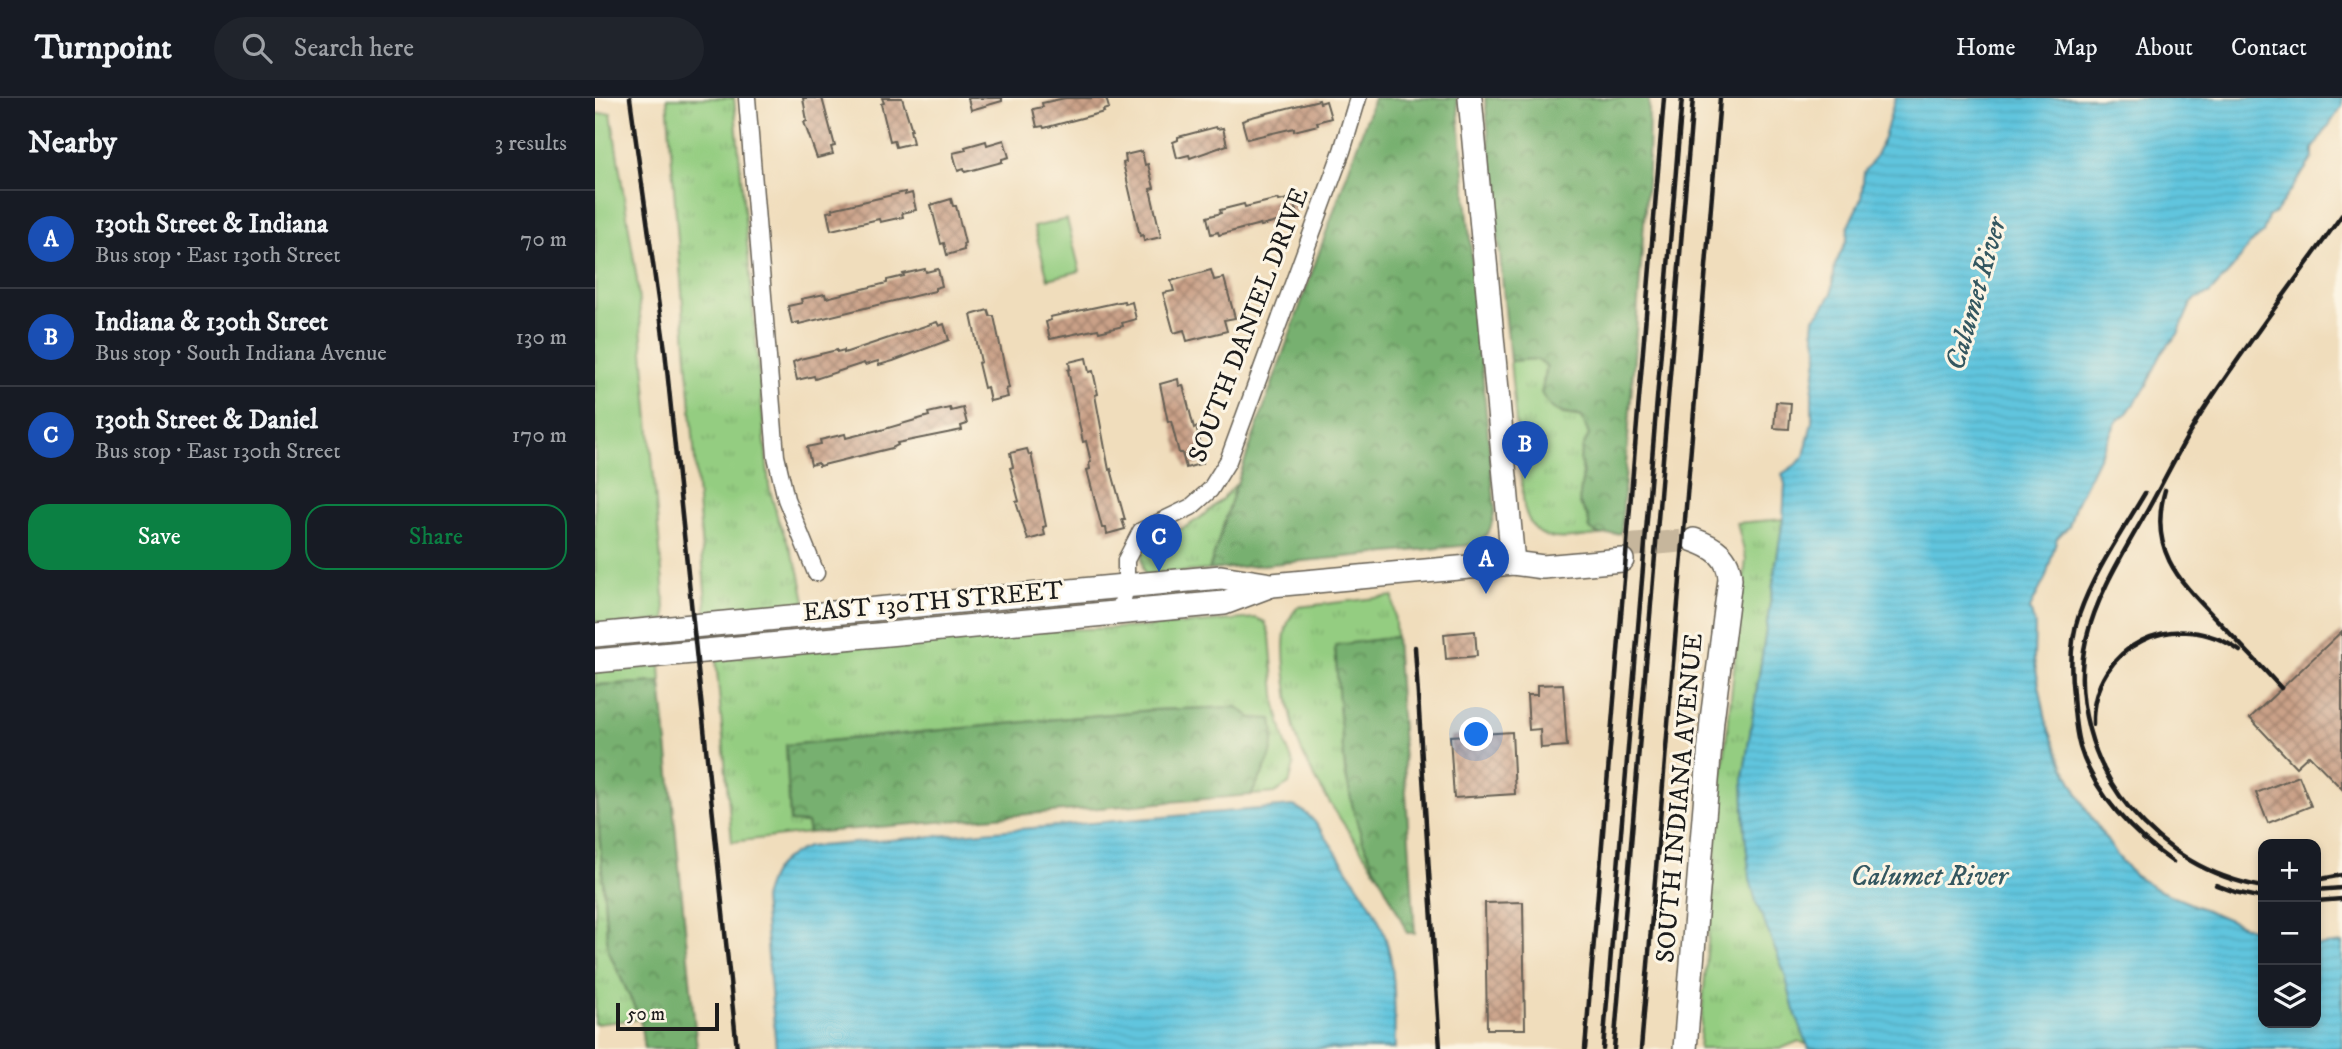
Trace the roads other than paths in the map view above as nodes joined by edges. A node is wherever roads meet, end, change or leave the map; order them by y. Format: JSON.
{"nodes":[{"id":1,"x":747,"y":98,"type":"edge"},
{"id":2,"x":1358,"y":98,"type":"edge"},
{"id":3,"x":1470,"y":98,"type":"edge"},
{"id":4,"x":1693,"y":547,"type":"tunnel mouth"},
{"id":5,"x":1623,"y":553,"type":"tunnel mouth"},
{"id":6,"x":1513,"y":563,"type":"junction"},
{"id":7,"x":816,"y":573,"type":"dead end"},
{"id":8,"x":1272,"y":585,"type":"junction"},
{"id":9,"x":1126,"y":588,"type":"junction"},
{"id":10,"x":1119,"y":613,"type":"junction"},
{"id":11,"x":595,"y":635,"type":"edge"},
{"id":12,"x":595,"y":662,"type":"edge"},
{"id":13,"x":1685,"y":1049,"type":"edge"}],
"edges":[{"from":1,"to":7,"type":"street"},
{"from":2,"to":9,"type":"street","name":"SOUTH DANIEL DRIVE"},
{"from":3,"to":6,"type":"main road"},
{"from":4,"to":13,"type":"main road","name":"SOUTH INDIANA AVENUE"},
{"from":5,"to":6,"type":"main road","name":"EAST 130TH STREET"},
{"from":6,"to":8,"type":"main road","name":"EAST 130TH STREET"},
{"from":8,"to":9,"type":"main road","name":"EAST 130TH STREET"},
{"from":8,"to":10,"type":"main road","name":"EAST 130TH STREET"},
{"from":9,"to":10,"type":"street","name":"SOUTH DANIEL DRIVE"},
{"from":9,"to":11,"type":"main road","name":"EAST 130TH STREET"},
{"from":10,"to":12,"type":"main road","name":"EAST 130TH STREET"}]}
